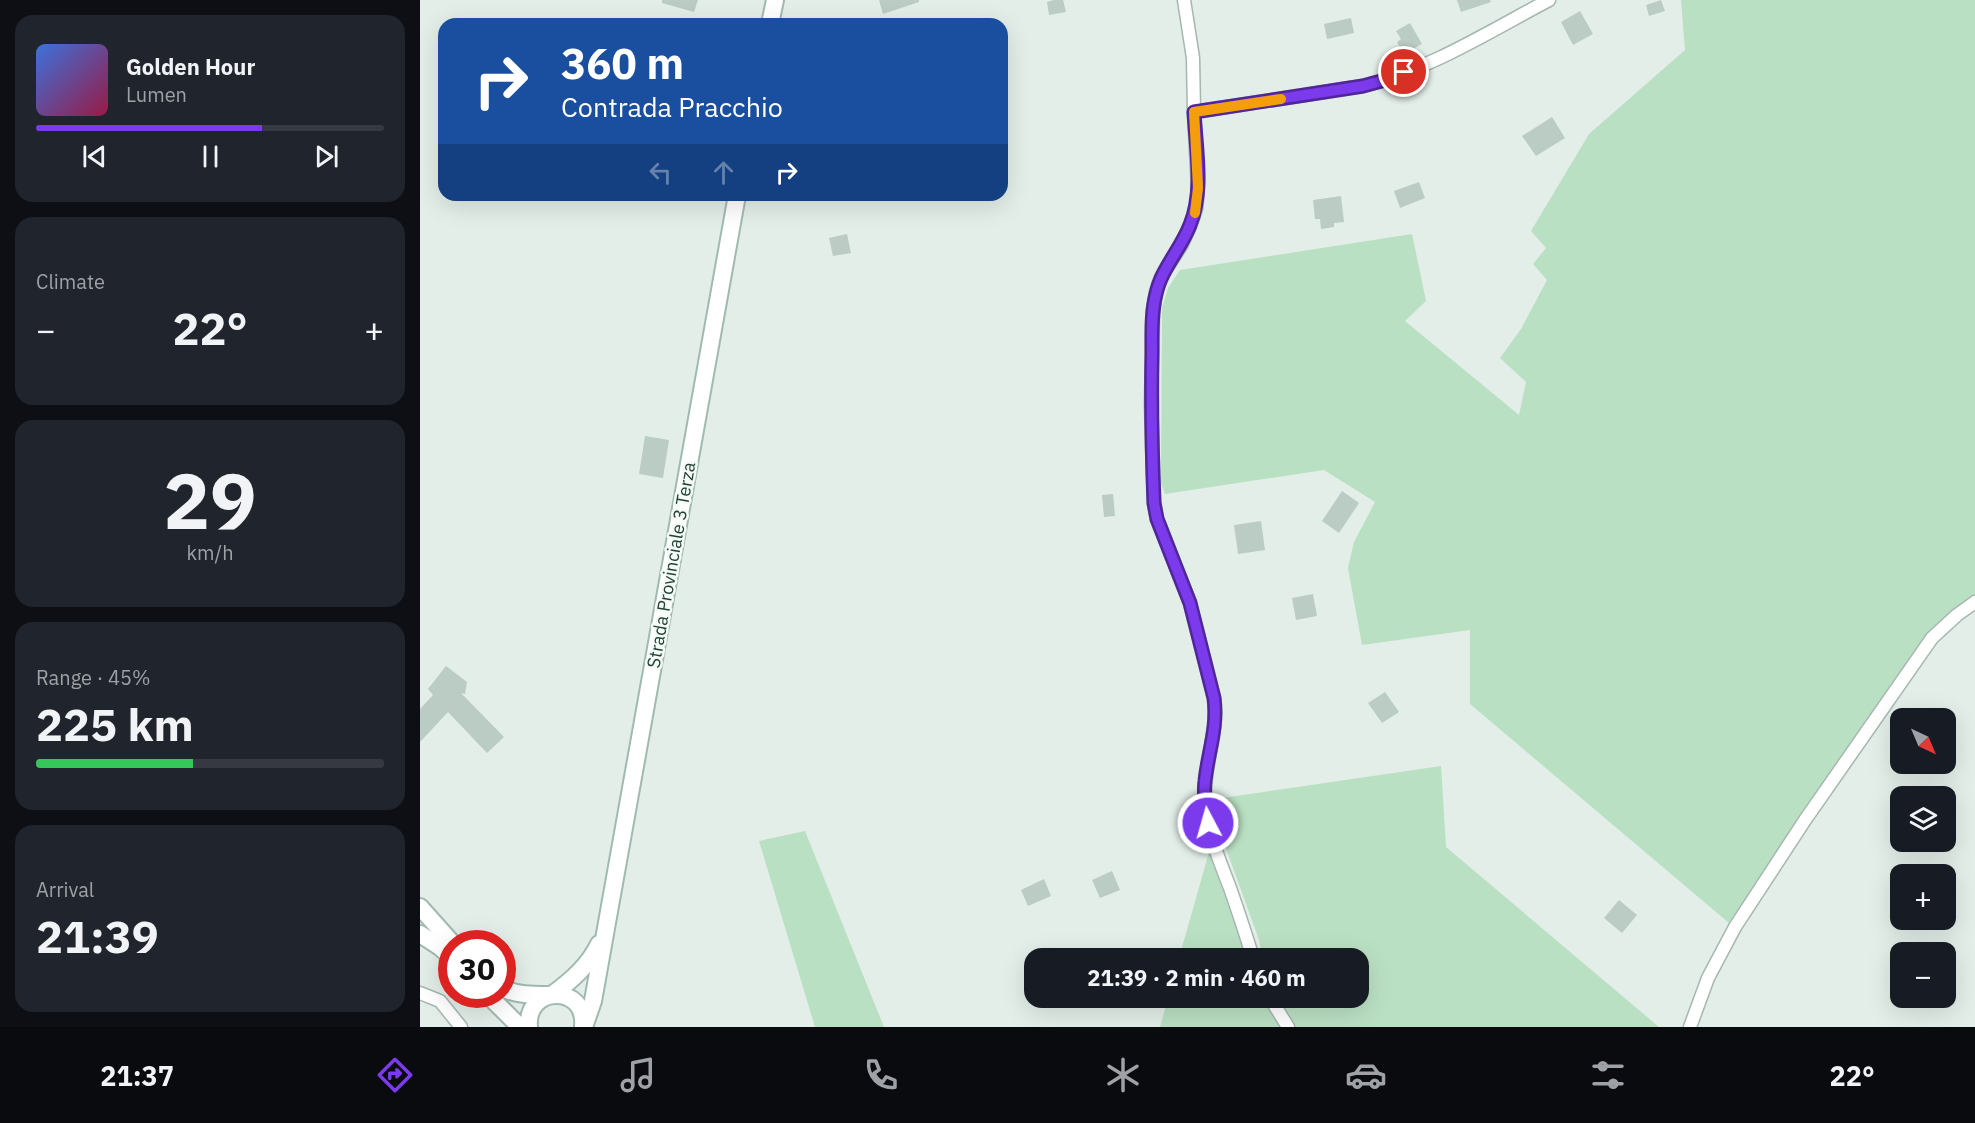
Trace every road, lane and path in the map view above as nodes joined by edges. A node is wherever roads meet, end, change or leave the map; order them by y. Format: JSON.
{"nodes":[{"id":1,"x":775,"y":0,"type":"edge"},
{"id":2,"x":1184,"y":0,"type":"edge"},
{"id":3,"x":1549,"y":0,"type":"edge"},
{"id":4,"x":771,"y":18,"type":"edge"},
{"id":5,"x":1194,"y":112,"type":"junction"},
{"id":6,"x":736,"y":201,"type":"edge"},
{"id":7,"x":1975,"y":603,"type":"edge"},
{"id":8,"x":420,"y":907,"type":"edge"},
{"id":9,"x":441,"y":930,"type":"edge"},
{"id":10,"x":420,"y":934,"type":"edge"},
{"id":11,"x":604,"y":935,"type":"junction"},
{"id":12,"x":438,"y":946,"type":"edge"},
{"id":13,"x":1250,"y":948,"type":"edge"},
{"id":14,"x":420,"y":993,"type":"edge"},
{"id":15,"x":516,"y":993,"type":"edge"},
{"id":16,"x":550,"y":995,"type":"junction"},
{"id":17,"x":502,"y":1008,"type":"edge"},
{"id":18,"x":1276,"y":1008,"type":"edge"},
{"id":19,"x":461,"y":1027,"type":"edge"},
{"id":20,"x":520,"y":1027,"type":"edge"},
{"id":21,"x":529,"y":1027,"type":"edge"},
{"id":22,"x":583,"y":1027,"type":"edge"},
{"id":23,"x":1288,"y":1027,"type":"edge"},
{"id":24,"x":1689,"y":1027,"type":"edge"}],
"edges":[{"from":1,"to":4,"type":"street"},
{"from":2,"to":5,"type":"street"},
{"from":3,"to":5,"type":"street"},
{"from":5,"to":13,"type":"street"},
{"from":6,"to":11,"type":"street","name":"Strada Provinciale 3 Terza"},
{"from":7,"to":24,"type":"street"},
{"from":8,"to":9,"type":"street"},
{"from":10,"to":12,"type":"street"},
{"from":11,"to":16,"type":"street"},
{"from":11,"to":22,"type":"street","name":"Strada Provinciale 3 Terza"},
{"from":14,"to":19,"type":"street"},
{"from":15,"to":16,"type":"street"},
{"from":16,"to":21,"type":"street"},
{"from":16,"to":22,"type":"street"},
{"from":17,"to":20,"type":"street"},
{"from":18,"to":23,"type":"street"}]}
